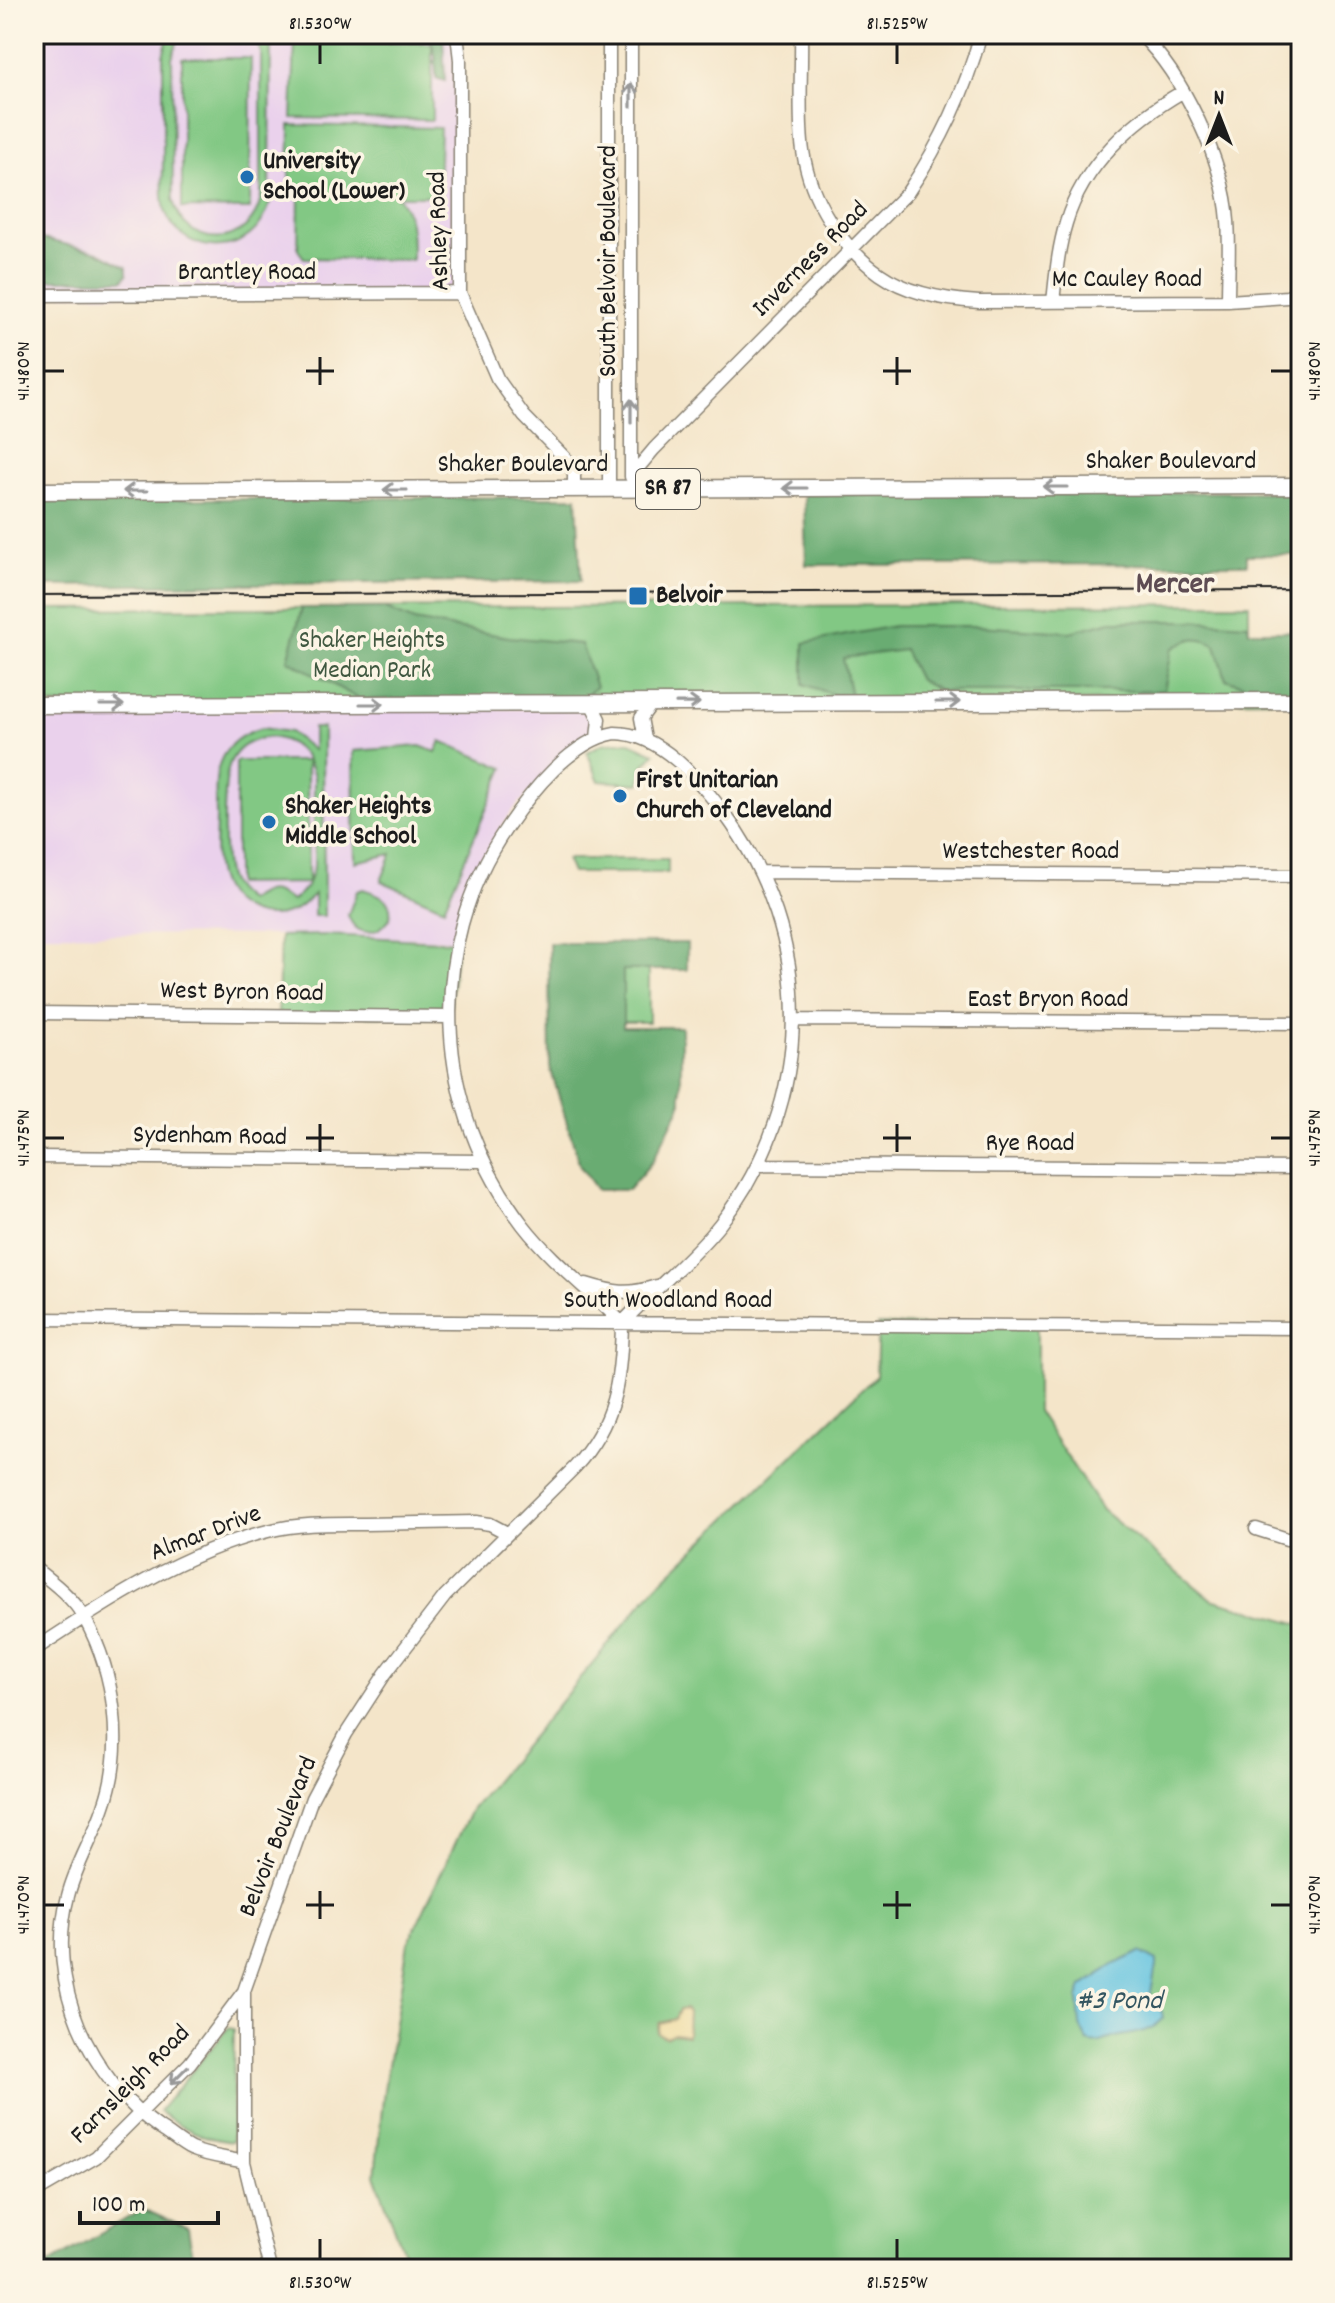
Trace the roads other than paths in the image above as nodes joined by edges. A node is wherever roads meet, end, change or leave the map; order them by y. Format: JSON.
{"nodes":[{"id":1,"x":457,"y":34,"type":"edge"},
{"id":2,"x":609,"y":34,"type":"edge"},
{"id":3,"x":631,"y":34,"type":"edge"},
{"id":4,"x":801,"y":34,"type":"edge"},
{"id":5,"x":981,"y":34,"type":"edge"},
{"id":6,"x":1140,"y":34,"type":"edge"},
{"id":7,"x":1182,"y":92,"type":"junction"},
{"id":8,"x":853,"y":250,"type":"junction"},
{"id":9,"x":1301,"y":292,"type":"edge"},
{"id":10,"x":460,"y":293,"type":"junction"},
{"id":11,"x":34,"y":295,"type":"edge"},
{"id":12,"x":1228,"y":301,"type":"junction"},
{"id":13,"x":1053,"y":302,"type":"junction"},
{"id":14,"x":609,"y":447,"type":"junction"},
{"id":15,"x":631,"y":448,"type":"junction"},
{"id":16,"x":1301,"y":486,"type":"edge"},
{"id":17,"x":574,"y":488,"type":"junction"},
{"id":18,"x":609,"y":488,"type":"junction"},
{"id":19,"x":630,"y":489,"type":"junction"},
{"id":20,"x":34,"y":491,"type":"edge"},
{"id":21,"x":1301,"y":701,"type":"edge"},
{"id":22,"x":591,"y":703,"type":"junction"},
{"id":23,"x":652,"y":703,"type":"junction"},
{"id":24,"x":34,"y":705,"type":"edge"},
{"id":25,"x":597,"y":738,"type":"junction"},
{"id":26,"x":645,"y":739,"type":"junction"},
{"id":27,"x":762,"y":872,"type":"junction"},
{"id":28,"x":1301,"y":876,"type":"edge"},
{"id":29,"x":34,"y":1013,"type":"edge"},
{"id":30,"x":449,"y":1017,"type":"junction"},
{"id":31,"x":794,"y":1020,"type":"junction"},
{"id":32,"x":1301,"y":1023,"type":"edge"},
{"id":33,"x":34,"y":1157,"type":"edge"},
{"id":34,"x":482,"y":1161,"type":"junction"},
{"id":35,"x":758,"y":1165,"type":"junction"},
{"id":36,"x":1301,"y":1168,"type":"edge"},
{"id":37,"x":583,"y":1283,"type":"junction"},
{"id":38,"x":658,"y":1285,"type":"junction"},
{"id":39,"x":34,"y":1319,"type":"edge"},
{"id":40,"x":622,"y":1323,"type":"junction"},
{"id":41,"x":1301,"y":1328,"type":"edge"},
{"id":42,"x":1256,"y":1529,"type":"dead end"},
{"id":43,"x":507,"y":1533,"type":"junction"},
{"id":44,"x":1301,"y":1539,"type":"edge"},
{"id":45,"x":34,"y":1568,"type":"edge"},
{"id":46,"x":85,"y":1617,"type":"junction"},
{"id":47,"x":34,"y":1650,"type":"edge"},
{"id":48,"x":244,"y":1991,"type":"junction"},
{"id":49,"x":139,"y":2114,"type":"junction"},
{"id":50,"x":244,"y":2162,"type":"junction"},
{"id":51,"x":34,"y":2193,"type":"edge"},
{"id":52,"x":270,"y":2269,"type":"edge"}],
"edges":[{"from":1,"to":10,"type":"street","name":"Ashley Road"},
{"from":2,"to":14,"type":"street","name":"South Belvoir Boulevard"},
{"from":15,"to":3,"type":"street","name":"South Belvoir Boulevard","one_way":true},
{"from":4,"to":8,"type":"street","name":"Mc Cauley Road"},
{"from":5,"to":8,"type":"street","name":"Inverness Road"},
{"from":6,"to":7,"type":"street"},
{"from":7,"to":12,"type":"street"},
{"from":7,"to":13,"type":"street"},
{"from":8,"to":13,"type":"street","name":"Mc Cauley Road"},
{"from":8,"to":19,"type":"street","name":"Inverness Road"},
{"from":9,"to":12,"type":"street","name":"Mc Cauley Road"},
{"from":10,"to":11,"type":"street","name":"Brantley Road"},
{"from":10,"to":17,"type":"street","name":"Ashley Road"},
{"from":12,"to":13,"type":"street","name":"Mc Cauley Road"},
{"from":14,"to":15,"type":"street"},
{"from":14,"to":18,"type":"street","name":"South Belvoir Boulevard"},
{"from":15,"to":19,"type":"street","name":"South Belvoir Boulevard"},
{"from":16,"to":19,"type":"main road","name":"Shaker Boulevard","number":"SR 87","one_way":true},
{"from":17,"to":18,"type":"main road","name":"Shaker Boulevard","number":"SR 87"},
{"from":17,"to":20,"type":"main road","name":"Shaker Boulevard","number":"SR 87","one_way":true},
{"from":18,"to":19,"type":"main road","name":"Shaker Boulevard","number":"SR 87"},
{"from":23,"to":21,"type":"main road","one_way":true},
{"from":22,"to":23,"type":"main road"},
{"from":24,"to":22,"type":"main road","one_way":true},
{"from":22,"to":25,"type":"street"},
{"from":23,"to":26,"type":"street"},
{"from":25,"to":26,"type":"street"},
{"from":25,"to":30,"type":"street"},
{"from":26,"to":27,"type":"street"},
{"from":27,"to":28,"type":"street","name":"Westchester Road"},
{"from":27,"to":31,"type":"street"},
{"from":29,"to":30,"type":"street","name":"West Byron Road"},
{"from":30,"to":34,"type":"street"},
{"from":31,"to":32,"type":"street","name":"East Bryon Road"},
{"from":31,"to":35,"type":"street"},
{"from":33,"to":34,"type":"street","name":"Sydenham Road"},
{"from":34,"to":37,"type":"street"},
{"from":35,"to":36,"type":"street","name":"Rye Road"},
{"from":35,"to":38,"type":"street"},
{"from":37,"to":38,"type":"street"},
{"from":37,"to":40,"type":"street"},
{"from":38,"to":40,"type":"street"},
{"from":39,"to":40,"type":"street","name":"South Woodland Road"},
{"from":40,"to":41,"type":"street","name":"South Woodland Road"},
{"from":40,"to":43,"type":"street","name":"Belvoir Boulevard"},
{"from":42,"to":44,"type":"street"},
{"from":43,"to":46,"type":"street","name":"Almar Drive"},
{"from":43,"to":48,"type":"street","name":"Belvoir Boulevard"},
{"from":45,"to":46,"type":"street"},
{"from":46,"to":47,"type":"street","name":"Almar Drive"},
{"from":46,"to":49,"type":"street"},
{"from":48,"to":49,"type":"street","name":"Farnsleigh Road","one_way":true},
{"from":48,"to":50,"type":"street","name":"Belvoir Boulevard"},
{"from":49,"to":50,"type":"street"},
{"from":49,"to":51,"type":"street","name":"Farnsleigh Road"},
{"from":50,"to":52,"type":"street","name":"Belvoir Boulevard"}]}
